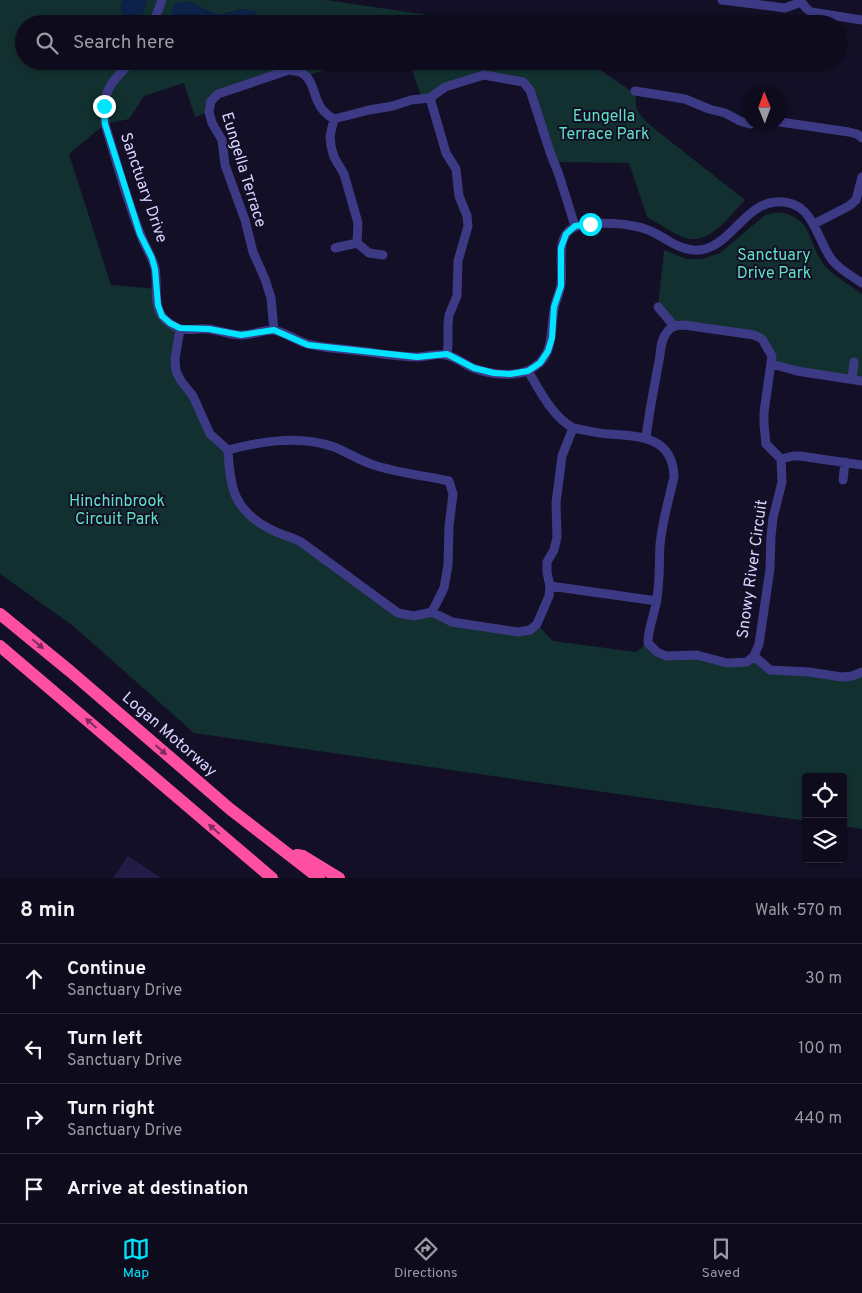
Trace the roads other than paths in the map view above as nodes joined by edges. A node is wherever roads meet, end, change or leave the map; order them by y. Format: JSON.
{"nodes":[{"id":1,"x":162,"y":0,"type":"edge"},
{"id":2,"x":722,"y":0,"type":"edge"},
{"id":3,"x":801,"y":1,"type":"edge"},
{"id":4,"x":156,"y":15,"type":"edge"},
{"id":5,"x":830,"y":15,"type":"edge"},
{"id":6,"x":847,"y":18,"type":"edge"},
{"id":7,"x":862,"y":20,"type":"edge"},
{"id":8,"x":123,"y":70,"type":"edge"},
{"id":9,"x":635,"y":91,"type":"dead end"},
{"id":10,"x":430,"y":98,"type":"junction"},
{"id":11,"x":334,"y":119,"type":"junction"},
{"id":12,"x":742,"y":122,"type":"edge"},
{"id":13,"x":787,"y":123,"type":"edge"},
{"id":14,"x":862,"y":138,"type":"edge"},
{"id":15,"x":862,"y":176,"type":"edge"},
{"id":16,"x":814,"y":224,"type":"junction"},
{"id":17,"x":575,"y":226,"type":"junction"},
{"id":18,"x":357,"y":243,"type":"junction"},
{"id":19,"x":336,"y":248,"type":"dead end"},
{"id":20,"x":383,"y":255,"type":"dead end"},
{"id":21,"x":862,"y":283,"type":"edge"},
{"id":22,"x":658,"y":307,"type":"dead end"},
{"id":23,"x":674,"y":326,"type":"junction"},
{"id":24,"x":180,"y":328,"type":"junction"},
{"id":25,"x":274,"y":330,"type":"junction"},
{"id":26,"x":447,"y":354,"type":"junction"},
{"id":27,"x":854,"y":362,"type":"dead end"},
{"id":28,"x":772,"y":364,"type":"junction"},
{"id":29,"x":528,"y":371,"type":"junction"},
{"id":30,"x":852,"y":380,"type":"junction"},
{"id":31,"x":862,"y":381,"type":"edge"},
{"id":32,"x":572,"y":428,"type":"junction"},
{"id":33,"x":646,"y":438,"type":"junction"},
{"id":34,"x":228,"y":450,"type":"junction"},
{"id":35,"x":781,"y":459,"type":"junction"},
{"id":36,"x":845,"y":462,"type":"junction"},
{"id":37,"x":862,"y":465,"type":"edge"},
{"id":38,"x":843,"y":480,"type":"dead end"},
{"id":39,"x":550,"y":586,"type":"junction"},
{"id":40,"x":657,"y":601,"type":"junction"},
{"id":41,"x":432,"y":612,"type":"junction"},
{"id":42,"x":0,"y":614,"type":"edge"},
{"id":43,"x":0,"y":646,"type":"edge"},
{"id":44,"x":754,"y":656,"type":"junction"},
{"id":45,"x":862,"y":672,"type":"edge"},
{"id":46,"x":285,"y":853,"type":"junction"},
{"id":47,"x":250,"y":861,"type":"junction"},
{"id":48,"x":259,"y":878,"type":"edge"},
{"id":49,"x":272,"y":878,"type":"edge"},
{"id":50,"x":319,"y":878,"type":"edge"},
{"id":51,"x":339,"y":878,"type":"edge"}],
"edges":[{"from":1,"to":4,"type":"street"},
{"from":2,"to":3,"type":"street"},
{"from":3,"to":5,"type":"street"},
{"from":6,"to":7,"type":"street"},
{"from":8,"to":24,"type":"street","name":"Sanctuary Drive"},
{"from":9,"to":12,"type":"street"},
{"from":10,"to":11,"type":"street"},
{"from":10,"to":17,"type":"street"},
{"from":10,"to":26,"type":"street"},
{"from":11,"to":18,"type":"street"},
{"from":11,"to":25,"type":"street","name":"Eungella Terrace"},
{"from":13,"to":14,"type":"street"},
{"from":15,"to":16,"type":"street"},
{"from":16,"to":17,"type":"street"},
{"from":16,"to":21,"type":"street"},
{"from":17,"to":29,"type":"street"},
{"from":18,"to":19,"type":"street"},
{"from":18,"to":20,"type":"street"},
{"from":22,"to":23,"type":"street"},
{"from":23,"to":28,"type":"street"},
{"from":23,"to":33,"type":"street"},
{"from":24,"to":25,"type":"street"},
{"from":24,"to":34,"type":"street"},
{"from":25,"to":26,"type":"street"},
{"from":26,"to":29,"type":"street"},
{"from":27,"to":30,"type":"street"},
{"from":28,"to":30,"type":"street"},
{"from":28,"to":35,"type":"street"},
{"from":29,"to":32,"type":"street"},
{"from":30,"to":31,"type":"street"},
{"from":32,"to":33,"type":"street","name":"Snowy River Circuit"},
{"from":32,"to":39,"type":"street"},
{"from":33,"to":40,"type":"street","name":"Snowy River Circuit"},
{"from":34,"to":41,"type":"street"},
{"from":34,"to":41,"type":"street"},
{"from":35,"to":36,"type":"street"},
{"from":35,"to":44,"type":"street","name":"Snowy River Circuit"},
{"from":36,"to":37,"type":"street"},
{"from":36,"to":38,"type":"street"},
{"from":39,"to":40,"type":"street"},
{"from":39,"to":41,"type":"street"},
{"from":40,"to":44,"type":"street","name":"Snowy River Circuit"},
{"from":42,"to":46,"type":"highway","name":"Logan Motorway","one_way":true},
{"from":47,"to":43,"type":"highway","one_way":true},
{"from":44,"to":45,"type":"street"},
{"from":46,"to":50,"type":"highway","name":"Logan Motorway"},
{"from":46,"to":51,"type":"highway"},
{"from":47,"to":48,"type":"highway"},
{"from":47,"to":49,"type":"highway"}]}
